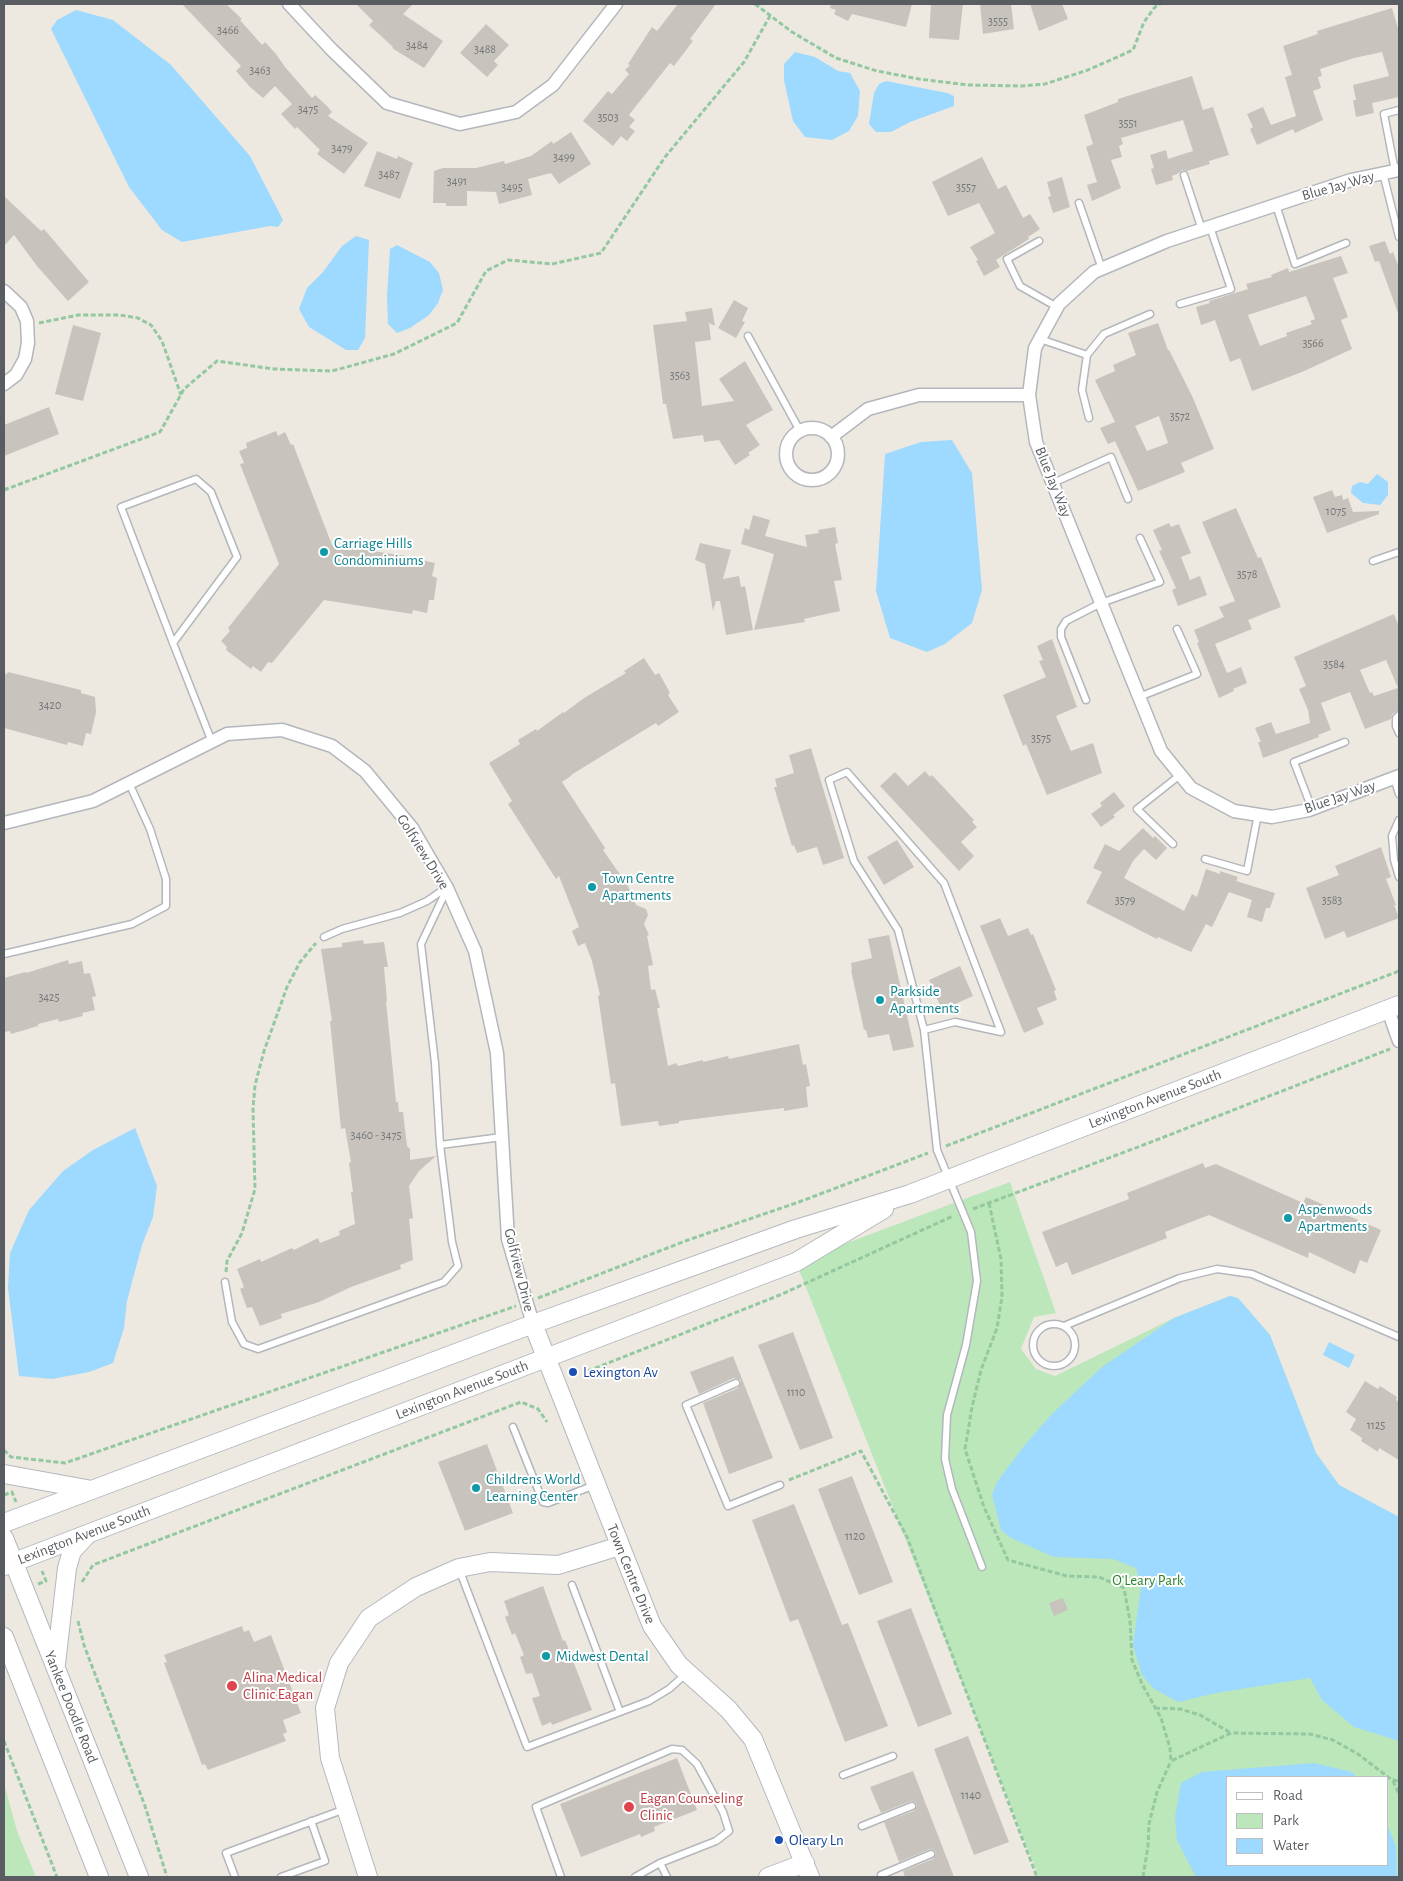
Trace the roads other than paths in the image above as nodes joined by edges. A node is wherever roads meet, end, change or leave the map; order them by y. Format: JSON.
{"nodes":[{"id":1,"x":289,"y":4,"type":"edge"},
{"id":2,"x":616,"y":4,"type":"edge"},
{"id":3,"x":1399,"y":110,"type":"edge"},
{"id":4,"x":1392,"y":171,"type":"edge"},
{"id":5,"x":1184,"y":175,"type":"dead end"},
{"id":6,"x":1079,"y":203,"type":"dead end"},
{"id":7,"x":1276,"y":205,"type":"junction"},
{"id":8,"x":1206,"y":228,"type":"junction"},
{"id":9,"x":1399,"y":237,"type":"edge"},
{"id":10,"x":1039,"y":241,"type":"dead end"},
{"id":11,"x":1346,"y":243,"type":"dead end"},
{"id":12,"x":1102,"y":269,"type":"junction"},
{"id":13,"x":4,"y":291,"type":"edge"},
{"id":14,"x":1180,"y":304,"type":"dead end"},
{"id":15,"x":1057,"y":307,"type":"junction"},
{"id":16,"x":1150,"y":314,"type":"dead end"},
{"id":17,"x":748,"y":336,"type":"dead end"},
{"id":18,"x":1040,"y":339,"type":"junction"},
{"id":19,"x":1087,"y":355,"type":"junction"},
{"id":20,"x":4,"y":384,"type":"edge"},
{"id":21,"x":1029,"y":395,"type":"junction"},
{"id":22,"x":1089,"y":418,"type":"dead end"},
{"id":23,"x":800,"y":431,"type":"junction"},
{"id":24,"x":831,"y":437,"type":"junction"},
{"id":25,"x":1053,"y":484,"type":"junction"},
{"id":26,"x":1128,"y":498,"type":"dead end"},
{"id":27,"x":1140,"y":538,"type":"dead end"},
{"id":28,"x":1399,"y":552,"type":"edge"},
{"id":29,"x":1373,"y":561,"type":"dead end"},
{"id":30,"x":1101,"y":603,"type":"junction"},
{"id":31,"x":1178,"y":629,"type":"dead end"},
{"id":32,"x":173,"y":643,"type":"junction"},
{"id":33,"x":1139,"y":697,"type":"junction"},
{"id":34,"x":1086,"y":700,"type":"dead end"},
{"id":35,"x":1399,"y":716,"type":"edge"},
{"id":36,"x":1399,"y":733,"type":"edge"},
{"id":37,"x":212,"y":742,"type":"junction"},
{"id":38,"x":1344,"y":742,"type":"dead end"},
{"id":39,"x":1180,"y":775,"type":"junction"},
{"id":40,"x":1396,"y":777,"type":"edge"},
{"id":41,"x":129,"y":783,"type":"junction"},
{"id":42,"x":1399,"y":794,"type":"edge"},
{"id":43,"x":1312,"y":809,"type":"junction"},
{"id":44,"x":1258,"y":814,"type":"junction"},
{"id":45,"x":1399,"y":820,"type":"edge"},
{"id":46,"x":4,"y":823,"type":"edge"},
{"id":47,"x":1174,"y":844,"type":"dead end"},
{"id":48,"x":1205,"y":858,"type":"dead end"},
{"id":49,"x":1399,"y":876,"type":"edge"},
{"id":50,"x":447,"y":888,"type":"junction"},
{"id":51,"x":324,"y":937,"type":"road end"},
{"id":52,"x":4,"y":954,"type":"edge"},
{"id":53,"x":1394,"y":1007,"type":"edge"},
{"id":54,"x":924,"y":1030,"type":"junction"},
{"id":55,"x":1396,"y":1045,"type":"edge"},
{"id":56,"x":502,"y":1137,"type":"junction"},
{"id":57,"x":440,"y":1144,"type":"junction"},
{"id":58,"x":948,"y":1179,"type":"junction"},
{"id":59,"x":910,"y":1194,"type":"junction"},
{"id":60,"x":225,"y":1282,"type":"road end"},
{"id":61,"x":533,"y":1324,"type":"junction"},
{"id":62,"x":1064,"y":1326,"type":"junction"},
{"id":63,"x":1399,"y":1337,"type":"edge"},
{"id":64,"x":546,"y":1358,"type":"junction"},
{"id":65,"x":736,"y":1382,"type":"dead end"},
{"id":66,"x":513,"y":1427,"type":"dead end"},
{"id":67,"x":4,"y":1474,"type":"edge"},
{"id":68,"x":596,"y":1484,"type":"junction"},
{"id":69,"x":780,"y":1485,"type":"dead end"},
{"id":70,"x":92,"y":1490,"type":"junction"},
{"id":71,"x":4,"y":1523,"type":"edge"},
{"id":72,"x":88,"y":1534,"type":"junction"},
{"id":73,"x":4,"y":1538,"type":"edge"},
{"id":74,"x":620,"y":1546,"type":"junction"},
{"id":75,"x":9,"y":1564,"type":"edge"},
{"id":76,"x":982,"y":1567,"type":"dead end"},
{"id":77,"x":458,"y":1568,"type":"junction"},
{"id":78,"x":572,"y":1585,"type":"dead end"},
{"id":79,"x":5,"y":1644,"type":"edge"},
{"id":80,"x":55,"y":1667,"type":"junction"},
{"id":81,"x":687,"y":1672,"type":"junction"},
{"id":82,"x":620,"y":1712,"type":"junction"},
{"id":83,"x":893,"y":1756,"type":"dead end"},
{"id":84,"x":843,"y":1775,"type":"dead end"},
{"id":85,"x":912,"y":1806,"type":"dead end"},
{"id":86,"x":346,"y":1808,"type":"junction"},
{"id":87,"x":311,"y":1821,"type":"junction"},
{"id":88,"x":862,"y":1826,"type":"dead end"},
{"id":89,"x":931,"y":1854,"type":"dead end"},
{"id":90,"x":660,"y":1863,"type":"junction"},
{"id":91,"x":807,"y":1870,"type":"edge"},
{"id":92,"x":881,"y":1875,"type":"dead end"},
{"id":93,"x":99,"y":1877,"type":"edge"},
{"id":94,"x":139,"y":1877,"type":"edge"},
{"id":95,"x":235,"y":1877,"type":"edge"},
{"id":96,"x":281,"y":1877,"type":"edge"},
{"id":97,"x":368,"y":1877,"type":"edge"},
{"id":98,"x":561,"y":1877,"type":"edge"},
{"id":99,"x":635,"y":1877,"type":"edge"},
{"id":100,"x":668,"y":1877,"type":"edge"},
{"id":101,"x":768,"y":1877,"type":"edge"}],
"edges":[{"from":1,"to":2,"type":"street"},
{"from":3,"to":4,"type":"lane"},
{"from":4,"to":7,"type":"street","name":"Blue Jay Way"},
{"from":4,"to":9,"type":"lane"},
{"from":5,"to":8,"type":"lane"},
{"from":6,"to":12,"type":"lane"},
{"from":7,"to":8,"type":"street","name":"Blue Jay Way"},
{"from":7,"to":11,"type":"lane"},
{"from":8,"to":12,"type":"street","name":"Blue Jay Way"},
{"from":8,"to":14,"type":"lane"},
{"from":10,"to":15,"type":"lane"},
{"from":12,"to":15,"type":"street","name":"Blue Jay Way"},
{"from":13,"to":20,"type":"street"},
{"from":15,"to":18,"type":"street","name":"Blue Jay Way"},
{"from":16,"to":19,"type":"lane"},
{"from":17,"to":23,"type":"lane"},
{"from":18,"to":19,"type":"lane"},
{"from":18,"to":21,"type":"street","name":"Blue Jay Way"},
{"from":19,"to":22,"type":"lane"},
{"from":21,"to":24,"type":"street"},
{"from":21,"to":25,"type":"street","name":"Blue Jay Way"},
{"from":23,"to":24,"type":"street"},
{"from":23,"to":24,"type":"street"},
{"from":25,"to":26,"type":"lane"},
{"from":25,"to":30,"type":"street","name":"Blue Jay Way"},
{"from":27,"to":30,"type":"lane"},
{"from":28,"to":29,"type":"lane"},
{"from":30,"to":33,"type":"street","name":"Blue Jay Way"},
{"from":30,"to":34,"type":"lane"},
{"from":31,"to":33,"type":"lane"},
{"from":32,"to":32,"type":"lane"},
{"from":32,"to":37,"type":"lane"},
{"from":33,"to":39,"type":"street","name":"Blue Jay Way"},
{"from":35,"to":36,"type":"lane"},
{"from":37,"to":41,"type":"street","name":"Golfview Drive"},
{"from":37,"to":50,"type":"street","name":"Golfview Drive"},
{"from":38,"to":43,"type":"lane"},
{"from":39,"to":44,"type":"street","name":"Blue Jay Way"},
{"from":39,"to":47,"type":"lane"},
{"from":40,"to":42,"type":"lane"},
{"from":40,"to":43,"type":"street","name":"Blue Jay Way"},
{"from":41,"to":46,"type":"street","name":"Golfview Drive"},
{"from":41,"to":52,"type":"lane"},
{"from":43,"to":44,"type":"street","name":"Blue Jay Way"},
{"from":44,"to":48,"type":"lane"},
{"from":45,"to":49,"type":"lane"},
{"from":50,"to":51,"type":"lane"},
{"from":50,"to":56,"type":"street","name":"Golfview Drive"},
{"from":50,"to":57,"type":"lane"},
{"from":53,"to":55,"type":"street"},
{"from":53,"to":58,"type":"street","name":"Lexington Avenue South"},
{"from":54,"to":54,"type":"lane"},
{"from":54,"to":58,"type":"lane"},
{"from":56,"to":57,"type":"lane"},
{"from":56,"to":61,"type":"street","name":"Golfview Drive"},
{"from":57,"to":60,"type":"lane"},
{"from":58,"to":59,"type":"street","name":"Lexington Avenue South"},
{"from":58,"to":76,"type":"lane"},
{"from":59,"to":61,"type":"street","name":"Lexington Avenue South"},
{"from":59,"to":64,"type":"street","name":"Lexington Avenue South"},
{"from":61,"to":64,"type":"street","name":"Town Centre Drive"},
{"from":61,"to":70,"type":"street","name":"Lexington Avenue South"},
{"from":62,"to":62,"type":"lane"},
{"from":62,"to":63,"type":"lane"},
{"from":64,"to":68,"type":"street","name":"Town Centre Drive"},
{"from":64,"to":72,"type":"street","name":"Lexington Avenue South"},
{"from":65,"to":69,"type":"lane"},
{"from":66,"to":68,"type":"lane"},
{"from":67,"to":70,"type":"street"},
{"from":68,"to":74,"type":"street","name":"Town Centre Drive"},
{"from":70,"to":71,"type":"street","name":"Lexington Avenue South"},
{"from":72,"to":75,"type":"street","name":"Lexington Avenue South"},
{"from":72,"to":80,"type":"street"},
{"from":73,"to":75,"type":"street","name":"Yankee Doodle Road"},
{"from":74,"to":77,"type":"street"},
{"from":74,"to":81,"type":"street","name":"Town Centre Drive"},
{"from":75,"to":80,"type":"street","name":"Yankee Doodle Road"},
{"from":77,"to":82,"type":"lane"},
{"from":77,"to":86,"type":"street"},
{"from":78,"to":82,"type":"lane"},
{"from":79,"to":93,"type":"street"},
{"from":80,"to":94,"type":"street","name":"Yankee Doodle Road"},
{"from":81,"to":82,"type":"lane"},
{"from":81,"to":91,"type":"street","name":"Town Centre Drive"},
{"from":83,"to":84,"type":"lane"},
{"from":85,"to":88,"type":"lane"},
{"from":86,"to":87,"type":"lane"},
{"from":86,"to":97,"type":"street"},
{"from":87,"to":95,"type":"lane"},
{"from":87,"to":96,"type":"lane"},
{"from":89,"to":92,"type":"lane"},
{"from":90,"to":98,"type":"lane"},
{"from":90,"to":99,"type":"lane"},
{"from":90,"to":100,"type":"lane"},
{"from":91,"to":101,"type":"street"}]}
